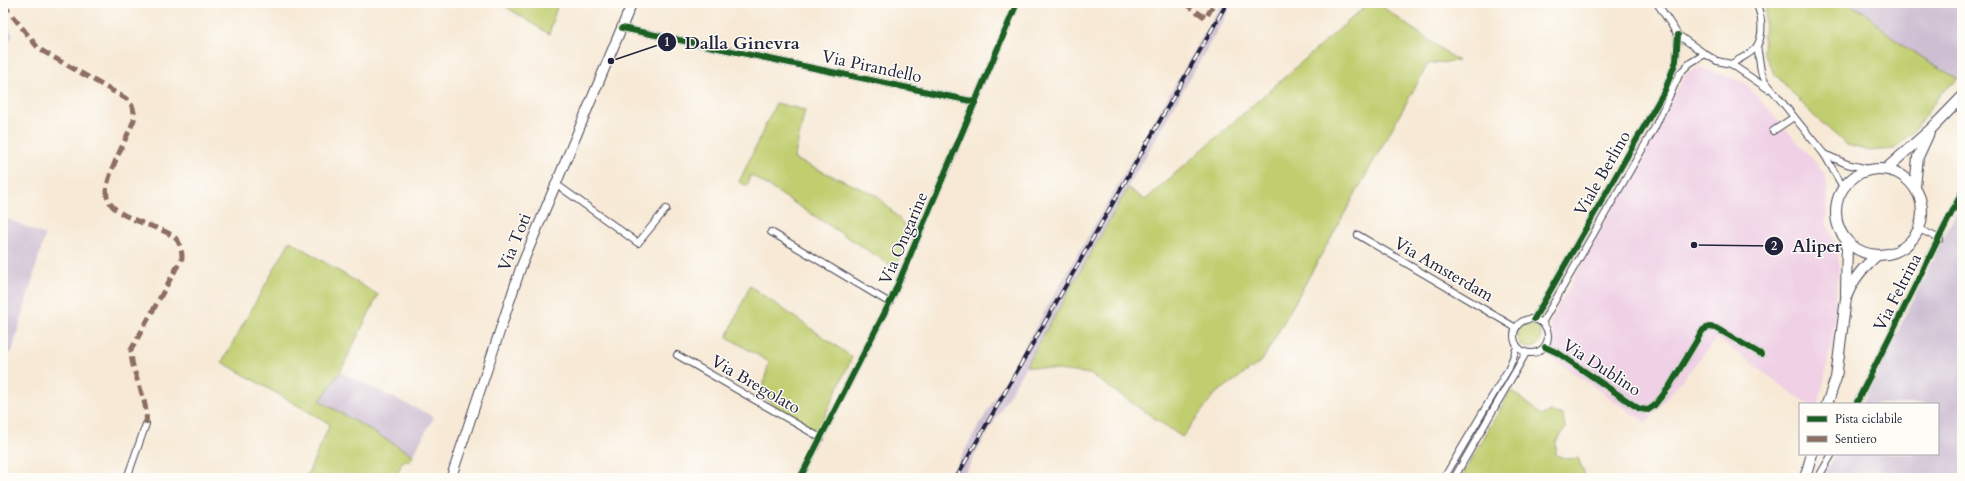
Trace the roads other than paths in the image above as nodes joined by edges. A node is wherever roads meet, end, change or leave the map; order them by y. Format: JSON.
{"nodes":[{"id":1,"x":632,"y":3,"type":"edge"},
{"id":2,"x":1017,"y":3,"type":"edge"},
{"id":3,"x":1657,"y":3,"type":"edge"},
{"id":4,"x":1756,"y":3,"type":"edge"},
{"id":5,"x":622,"y":26,"type":"junction"},
{"id":6,"x":1678,"y":35,"type":"junction"},
{"id":7,"x":1757,"y":46,"type":"junction"},
{"id":8,"x":1705,"y":54,"type":"junction"},
{"id":9,"x":1731,"y":64,"type":"junction"},
{"id":10,"x":1774,"y":93,"type":"junction"},
{"id":11,"x":1962,"y":97,"type":"edge"},
{"id":12,"x":976,"y":102,"type":"junction"},
{"id":13,"x":1794,"y":117,"type":"junction"},
{"id":14,"x":1932,"y":128,"type":"junction"},
{"id":15,"x":1773,"y":131,"type":"dead end"},
{"id":16,"x":1824,"y":154,"type":"junction"},
{"id":17,"x":1868,"y":169,"type":"junction"},
{"id":18,"x":1886,"y":169,"type":"junction"},
{"id":19,"x":556,"y":184,"type":"junction"},
{"id":20,"x":1843,"y":186,"type":"junction"},
{"id":21,"x":1915,"y":187,"type":"junction"},
{"id":22,"x":1962,"y":192,"type":"edge"},
{"id":23,"x":666,"y":209,"type":"dead end"},
{"id":24,"x":1919,"y":229,"type":"junction"},
{"id":25,"x":771,"y":232,"type":"dead end"},
{"id":26,"x":1358,"y":235,"type":"dead end"},
{"id":27,"x":1940,"y":239,"type":"junction"},
{"id":28,"x":1847,"y":242,"type":"junction"},
{"id":29,"x":1876,"y":256,"type":"junction"},
{"id":30,"x":1846,"y":298,"type":"junction"},
{"id":31,"x":890,"y":303,"type":"junction"},
{"id":32,"x":1534,"y":319,"type":"junction"},
{"id":33,"x":1542,"y":323,"type":"junction"},
{"id":34,"x":1516,"y":328,"type":"junction"},
{"id":35,"x":1517,"y":347,"type":"junction"},
{"id":36,"x":1544,"y":347,"type":"junction"},
{"id":37,"x":1526,"y":353,"type":"junction"},
{"id":38,"x":1761,"y":354,"type":"dead end"},
{"id":39,"x":678,"y":355,"type":"dead end"},
{"id":40,"x":1828,"y":403,"type":"edge"},
{"id":41,"x":1857,"y":403,"type":"edge"},
{"id":42,"x":146,"y":424,"type":"dead end"},
{"id":43,"x":821,"y":438,"type":"junction"},
{"id":44,"x":1812,"y":455,"type":"edge"},
{"id":45,"x":1831,"y":455,"type":"edge"},
{"id":46,"x":127,"y":478,"type":"edge"},
{"id":47,"x":451,"y":478,"type":"edge"},
{"id":48,"x":800,"y":478,"type":"edge"},
{"id":49,"x":1444,"y":478,"type":"edge"},
{"id":50,"x":1454,"y":478,"type":"edge"},
{"id":51,"x":1805,"y":478,"type":"edge"},
{"id":52,"x":1818,"y":478,"type":"edge"}],
"edges":[{"from":1,"to":5,"type":"main road","name":"Via Toti"},
{"from":2,"to":12,"type":"street","name":"Via Ongarine"},
{"from":3,"to":6,"type":"street"},
{"from":4,"to":7,"type":"street"},
{"from":5,"to":12,"type":"street","name":"Via Pirandello"},
{"from":5,"to":19,"type":"main road","name":"Via Toti"},
{"from":6,"to":8,"type":"street"},
{"from":6,"to":32,"type":"street","name":"Viale Berlino"},
{"from":7,"to":9,"type":"street"},
{"from":7,"to":10,"type":"street"},
{"from":8,"to":9,"type":"street"},
{"from":8,"to":33,"type":"street","name":"Viale Berlino"},
{"from":9,"to":10,"type":"street"},
{"from":10,"to":13,"type":"street"},
{"from":11,"to":14,"type":"main road","name":"Via Feltrina"},
{"from":12,"to":31,"type":"street","name":"Via Ongarine"},
{"from":13,"to":15,"type":"street"},
{"from":13,"to":16,"type":"street"},
{"from":14,"to":18,"type":"main road","name":"Via Feltrina"},
{"from":14,"to":21,"type":"main road","name":"Via Feltrina"},
{"from":16,"to":17,"type":"street"},
{"from":16,"to":20,"type":"street"},
{"from":17,"to":18,"type":"main road"},
{"from":17,"to":20,"type":"main road"},
{"from":18,"to":21,"type":"main road"},
{"from":19,"to":23,"type":"street"},
{"from":19,"to":47,"type":"main road","name":"Via Toti"},
{"from":20,"to":28,"type":"main road","name":"Via Feltrina"},
{"from":21,"to":24,"type":"main road","name":"Via Feltrina"},
{"from":22,"to":27,"type":"street","name":"Via Feltrina"},
{"from":24,"to":27,"type":"street","name":"Via Feltrina"},
{"from":24,"to":29,"type":"main road","name":"Via Feltrina"},
{"from":25,"to":31,"type":"street"},
{"from":26,"to":34,"type":"street","name":"Via Amsterdam"},
{"from":27,"to":41,"type":"street","name":"Via Feltrina"},
{"from":28,"to":29,"type":"main road","name":"Via Feltrina"},
{"from":28,"to":30,"type":"main road","name":"Via Feltrina"},
{"from":29,"to":30,"type":"main road","name":"Via Feltrina"},
{"from":30,"to":40,"type":"main road","name":"Via Feltrina"},
{"from":31,"to":43,"type":"street","name":"Via Ongarine"},
{"from":32,"to":33,"type":"street"},
{"from":32,"to":34,"type":"street"},
{"from":33,"to":36,"type":"street"},
{"from":34,"to":35,"type":"street"},
{"from":35,"to":37,"type":"street"},
{"from":35,"to":49,"type":"street"},
{"from":36,"to":37,"type":"street"},
{"from":36,"to":38,"type":"street","name":"Via Dublino"},
{"from":37,"to":50,"type":"street"},
{"from":39,"to":43,"type":"street","name":"Via Bregolato"},
{"from":42,"to":46,"type":"street"},
{"from":43,"to":48,"type":"street","name":"Via Ongarine"},
{"from":44,"to":51,"type":"main road"},
{"from":45,"to":52,"type":"street"}]}
